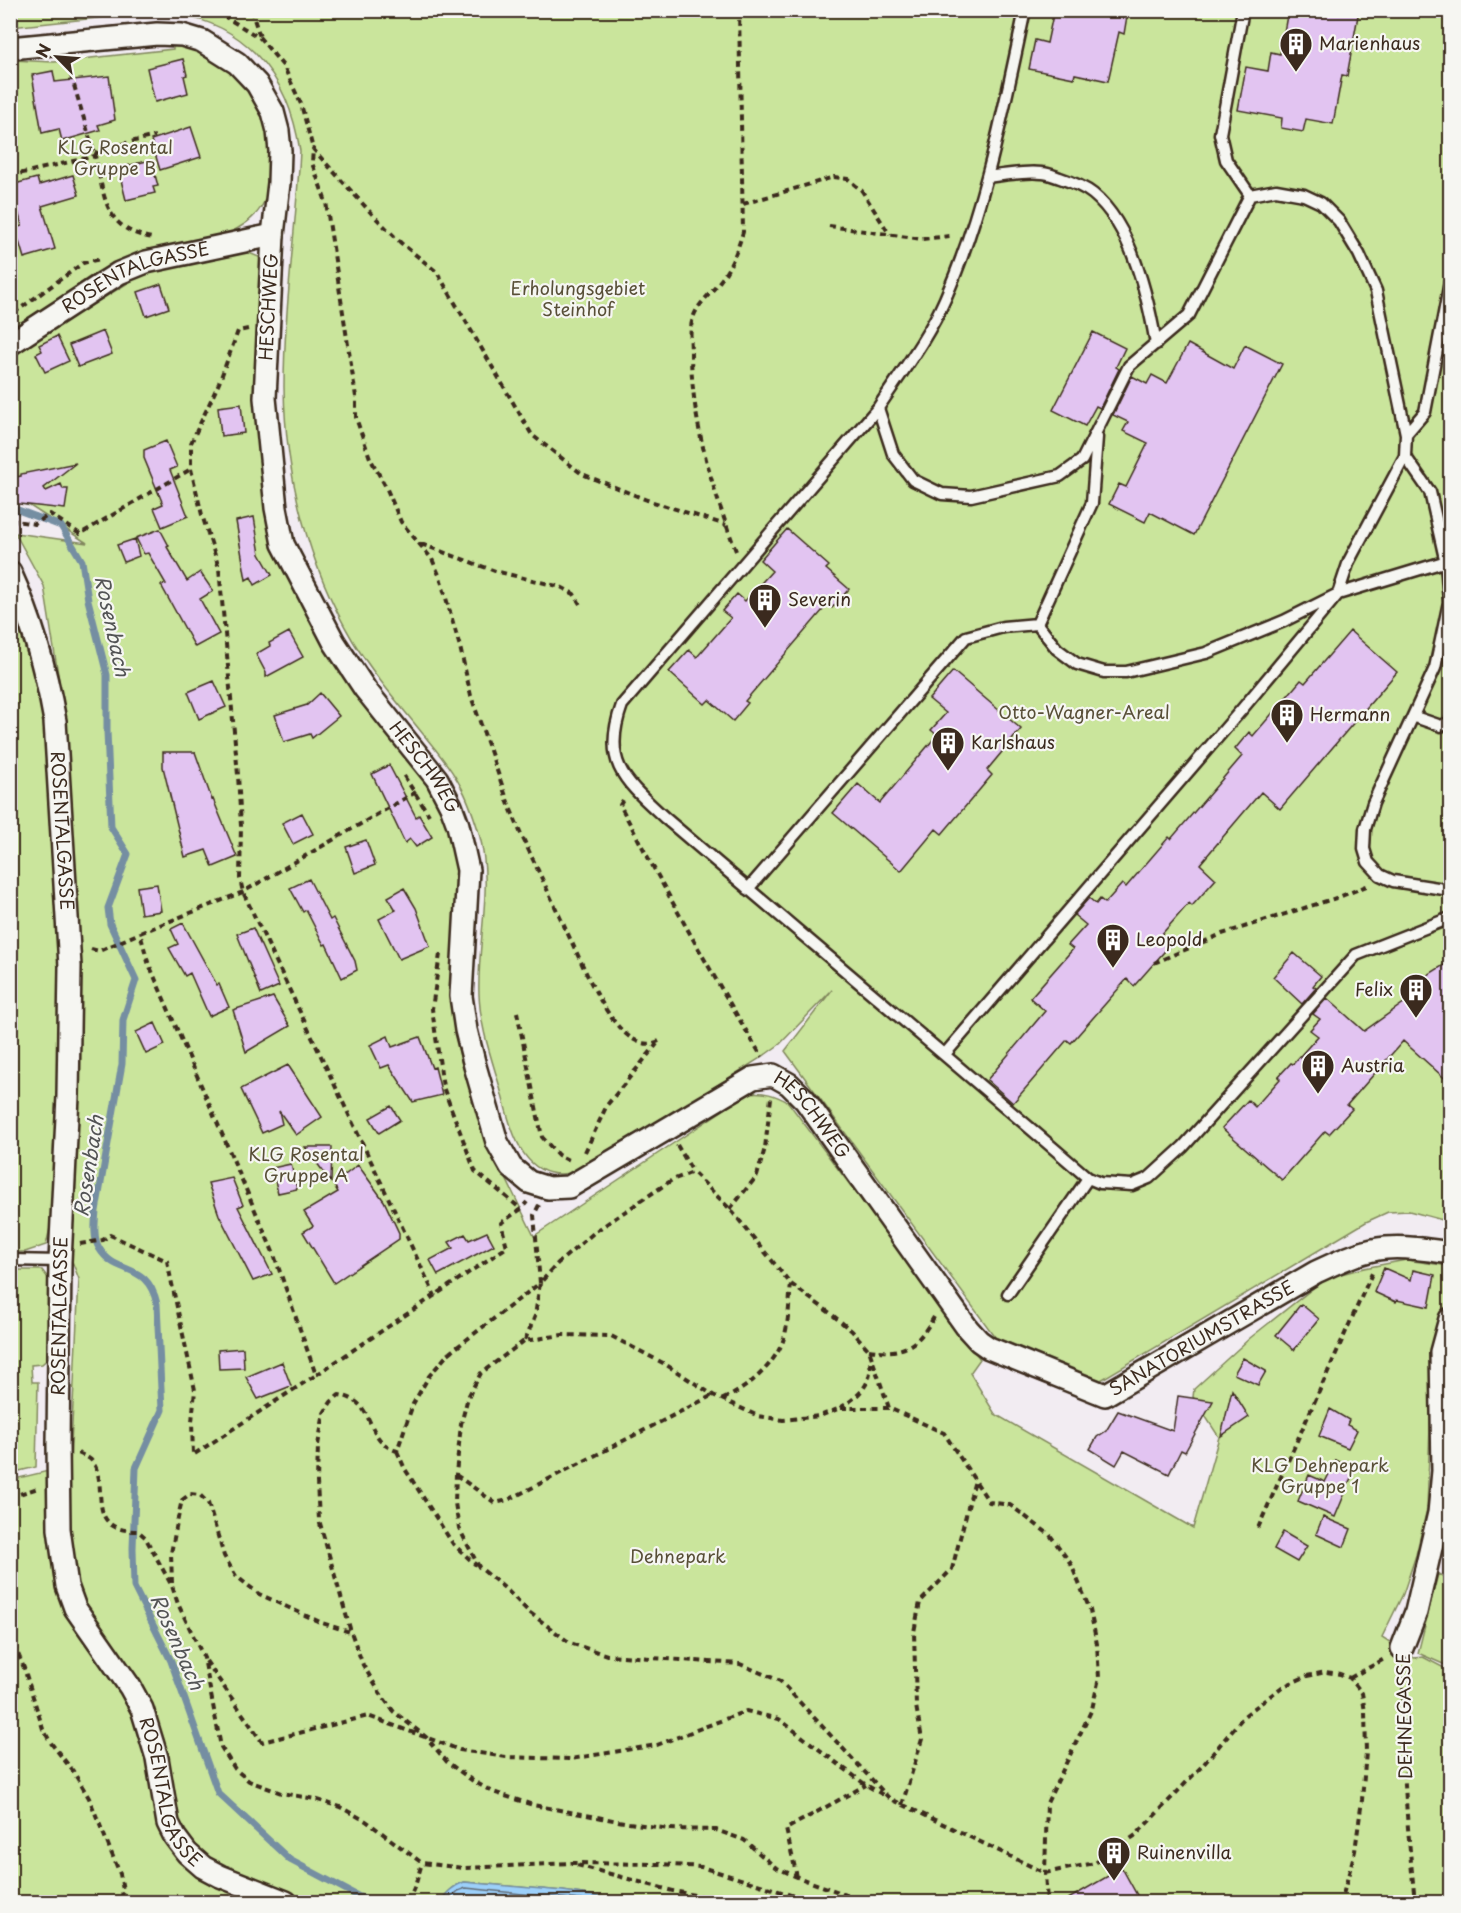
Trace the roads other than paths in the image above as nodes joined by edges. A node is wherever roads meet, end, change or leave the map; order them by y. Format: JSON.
{"nodes":[{"id":1,"x":1025,"y":10,"type":"edge"},
{"id":2,"x":1244,"y":10,"type":"edge"},
{"id":3,"x":10,"y":48,"type":"edge"},
{"id":4,"x":987,"y":177,"type":"junction"},
{"id":5,"x":1250,"y":195,"type":"junction"},
{"id":6,"x":273,"y":235,"type":"junction"},
{"id":7,"x":1450,"y":282,"type":"edge"},
{"id":8,"x":10,"y":344,"type":"edge"},
{"id":9,"x":1156,"y":344,"type":"junction"},
{"id":10,"x":878,"y":408,"type":"junction"},
{"id":11,"x":1097,"y":430,"type":"junction"},
{"id":12,"x":1406,"y":434,"type":"junction"},
{"id":13,"x":1405,"y":456,"type":"junction"},
{"id":14,"x":1448,"y":562,"type":"edge"},
{"id":15,"x":12,"y":578,"type":"edge"},
{"id":16,"x":1338,"y":594,"type":"junction"},
{"id":17,"x":1037,"y":624,"type":"junction"},
{"id":18,"x":1414,"y":717,"type":"junction"},
{"id":19,"x":1450,"y":722,"type":"edge"},
{"id":20,"x":748,"y":889,"type":"junction"},
{"id":21,"x":1450,"y":890,"type":"edge"},
{"id":22,"x":1450,"y":918,"type":"edge"},
{"id":23,"x":945,"y":1054,"type":"junction"},
{"id":24,"x":1088,"y":1178,"type":"junction"},
{"id":25,"x":1450,"y":1253,"type":"edge"},
{"id":26,"x":10,"y":1260,"type":"edge"},
{"id":27,"x":60,"y":1260,"type":"junction"},
{"id":28,"x":944,"y":1293,"type":"joint"},
{"id":29,"x":1008,"y":1294,"type":"dead end"},
{"id":30,"x":1450,"y":1319,"type":"edge"},
{"id":31,"x":1402,"y":1648,"type":"road end"},
{"id":32,"x":286,"y":1902,"type":"edge"}],
"edges":[{"from":1,"to":4,"type":"lane"},
{"from":2,"to":5,"type":"lane"},
{"from":3,"to":6,"type":"street","name":"HESCHWEG"},
{"from":4,"to":9,"type":"lane"},
{"from":4,"to":10,"type":"lane"},
{"from":5,"to":9,"type":"lane"},
{"from":5,"to":12,"type":"lane"},
{"from":6,"to":8,"type":"street","name":"ROSENTALGASSE"},
{"from":6,"to":28,"type":"street","name":"HESCHWEG"},
{"from":7,"to":12,"type":"lane"},
{"from":9,"to":11,"type":"lane"},
{"from":10,"to":11,"type":"lane"},
{"from":10,"to":20,"type":"lane"},
{"from":11,"to":17,"type":"lane"},
{"from":12,"to":13,"type":"lane"},
{"from":13,"to":14,"type":"lane"},
{"from":13,"to":16,"type":"lane"},
{"from":14,"to":16,"type":"lane"},
{"from":14,"to":18,"type":"lane"},
{"from":15,"to":27,"type":"street","name":"ROSENTALGASSE"},
{"from":16,"to":17,"type":"lane"},
{"from":16,"to":23,"type":"lane"},
{"from":17,"to":20,"type":"lane"},
{"from":18,"to":19,"type":"lane"},
{"from":18,"to":21,"type":"lane"},
{"from":20,"to":23,"type":"lane"},
{"from":22,"to":24,"type":"lane"},
{"from":23,"to":24,"type":"lane"},
{"from":24,"to":29,"type":"lane"},
{"from":25,"to":28,"type":"street","name":"SANATORIUMSTRASSE"},
{"from":26,"to":27,"type":"lane"},
{"from":27,"to":32,"type":"street","name":"ROSENTALGASSE"},
{"from":30,"to":31,"type":"street","name":"DEHNEGASSE"}]}
